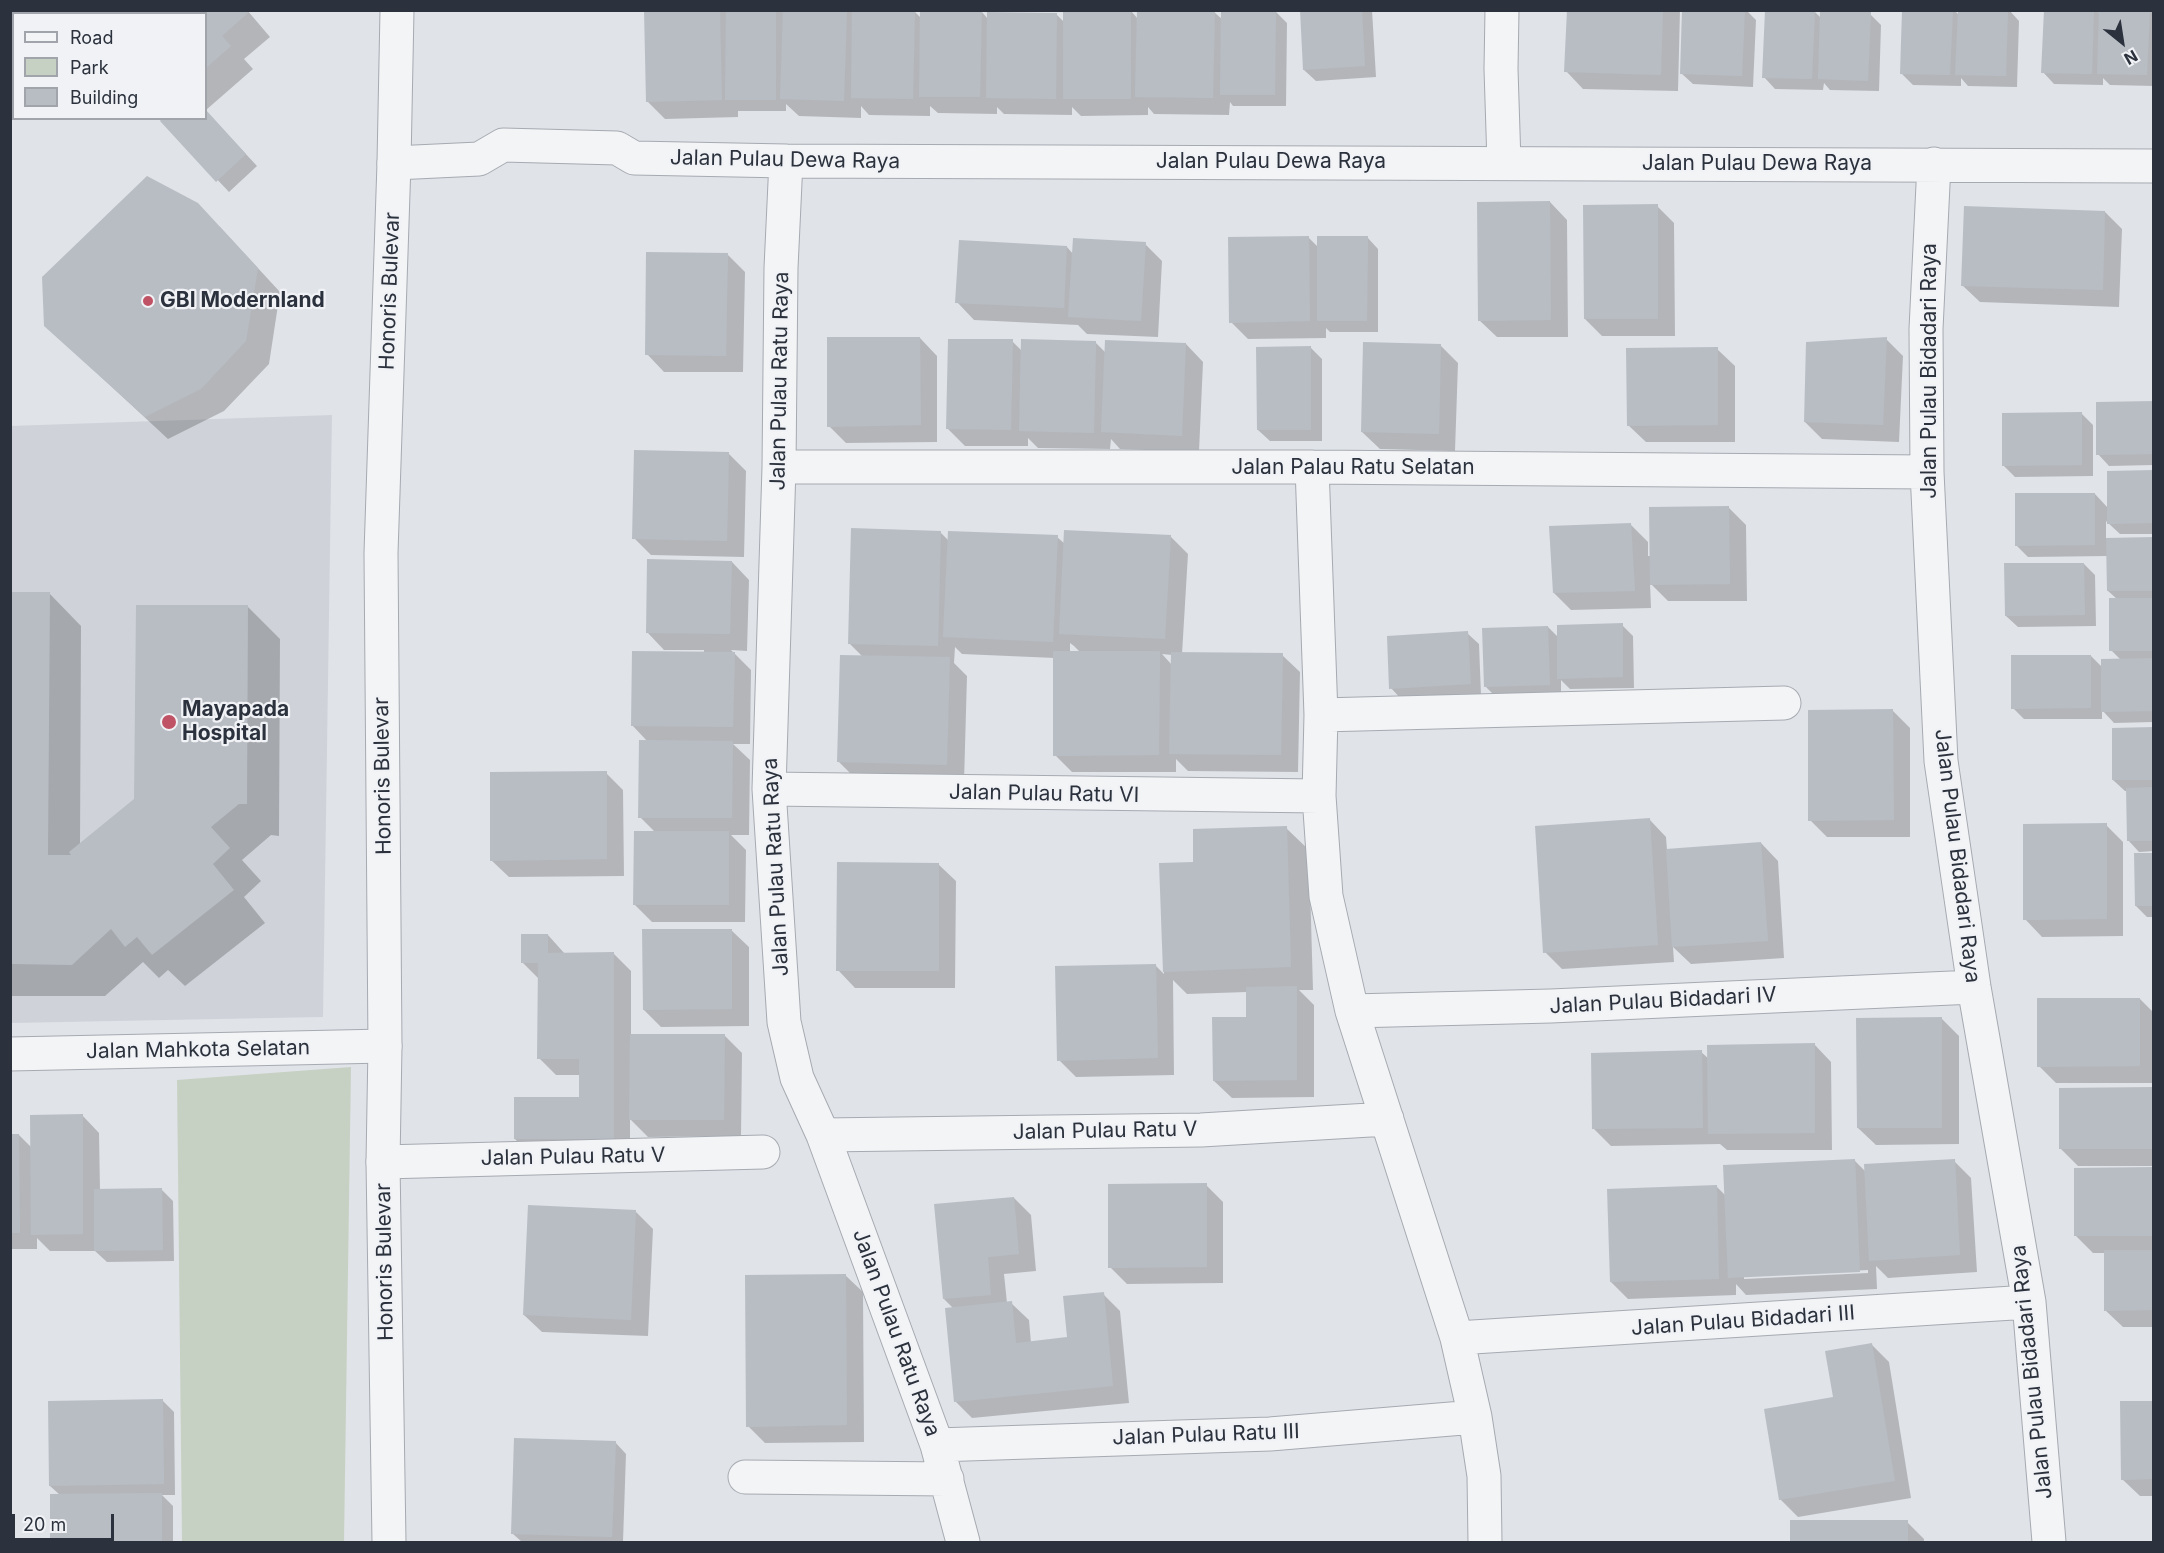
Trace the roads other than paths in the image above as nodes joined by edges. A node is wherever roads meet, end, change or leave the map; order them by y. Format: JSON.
{"nodes":[{"id":1,"x":397,"y":10,"type":"edge"},
{"id":2,"x":1502,"y":10,"type":"edge"},
{"id":3,"x":786,"y":161,"type":"junction"},
{"id":4,"x":394,"y":163,"type":"junction"},
{"id":5,"x":1504,"y":163,"type":"junction"},
{"id":6,"x":1934,"y":164,"type":"junction"},
{"id":7,"x":2154,"y":166,"type":"edge"},
{"id":8,"x":779,"y":467,"type":"junction"},
{"id":9,"x":1312,"y":467,"type":"junction"},
{"id":10,"x":1927,"y":472,"type":"junction"},
{"id":11,"x":1784,"y":703,"type":"dead end"},
{"id":12,"x":1321,"y":715,"type":"junction"},
{"id":13,"x":769,"y":789,"type":"junction"},
{"id":14,"x":1319,"y":796,"type":"junction"},
{"id":15,"x":1974,"y":987,"type":"junction"},
{"id":16,"x":1352,"y":1011,"type":"junction"},
{"id":17,"x":385,"y":1046,"type":"junction"},
{"id":18,"x":10,"y":1054,"type":"edge"},
{"id":19,"x":1386,"y":1119,"type":"junction"},
{"id":20,"x":823,"y":1135,"type":"junction"},
{"id":21,"x":763,"y":1152,"type":"dead end"},
{"id":22,"x":384,"y":1162,"type":"junction"},
{"id":23,"x":2029,"y":1302,"type":"junction"},
{"id":24,"x":1457,"y":1338,"type":"junction"},
{"id":25,"x":1475,"y":1417,"type":"junction"},
{"id":26,"x":937,"y":1444,"type":"junction"},
{"id":27,"x":745,"y":1476,"type":"dead end"},
{"id":28,"x":947,"y":1479,"type":"junction"},
{"id":29,"x":390,"y":1542,"type":"edge"},
{"id":30,"x":963,"y":1542,"type":"edge"},
{"id":31,"x":1485,"y":1542,"type":"edge"},
{"id":32,"x":2049,"y":1542,"type":"edge"}],
"edges":[{"from":1,"to":4,"type":"street","name":"Honoris Bulevar"},
{"from":2,"to":5,"type":"street"},
{"from":3,"to":4,"type":"street","name":"Jalan Pulau Dewa Raya"},
{"from":3,"to":5,"type":"street","name":"Jalan Pulau Dewa Raya"},
{"from":3,"to":8,"type":"street","name":"Jalan Pulau Ratu Raya"},
{"from":4,"to":17,"type":"street","name":"Honoris Bulevar"},
{"from":5,"to":6,"type":"street","name":"Jalan Pulau Dewa Raya"},
{"from":6,"to":7,"type":"street","name":"Jalan Pulau Dewa Raya"},
{"from":6,"to":10,"type":"street","name":"Jalan Pulau Bidadari Raya"},
{"from":8,"to":9,"type":"street","name":"Jalan Palau Ratu Selatan"},
{"from":8,"to":13,"type":"street","name":"Jalan Pulau Ratu Raya"},
{"from":9,"to":10,"type":"street","name":"Jalan Palau Ratu Selatan"},
{"from":9,"to":12,"type":"street"},
{"from":10,"to":15,"type":"street","name":"Jalan Pulau Bidadari Raya"},
{"from":11,"to":12,"type":"street"},
{"from":12,"to":14,"type":"street"},
{"from":13,"to":14,"type":"street","name":"Jalan Pulau Ratu VI"},
{"from":13,"to":20,"type":"street","name":"Jalan Pulau Ratu Raya"},
{"from":14,"to":16,"type":"street"},
{"from":15,"to":16,"type":"street","name":"Jalan Pulau Bidadari IV"},
{"from":15,"to":23,"type":"street","name":"Jalan Pulau Bidadari Raya"},
{"from":16,"to":19,"type":"street"},
{"from":17,"to":18,"type":"street","name":"Jalan Mahkota Selatan"},
{"from":17,"to":22,"type":"street","name":"Honoris Bulevar"},
{"from":19,"to":20,"type":"street","name":"Jalan Pulau Ratu V"},
{"from":19,"to":24,"type":"street"},
{"from":20,"to":26,"type":"street","name":"Jalan Pulau Ratu Raya"},
{"from":21,"to":22,"type":"street","name":"Jalan Pulau Ratu V"},
{"from":22,"to":29,"type":"street","name":"Honoris Bulevar"},
{"from":23,"to":24,"type":"street","name":"Jalan Pulau Bidadari III"},
{"from":23,"to":32,"type":"street","name":"Jalan Pulau Bidadari Raya"},
{"from":24,"to":25,"type":"street"},
{"from":25,"to":26,"type":"street","name":"Jalan Pulau Ratu III"},
{"from":25,"to":31,"type":"street"},
{"from":26,"to":28,"type":"street","name":"Jalan Pulau Ratu Raya"},
{"from":27,"to":28,"type":"street"},
{"from":28,"to":30,"type":"street","name":"Jalan Pulau Ratu Raya"}]}
